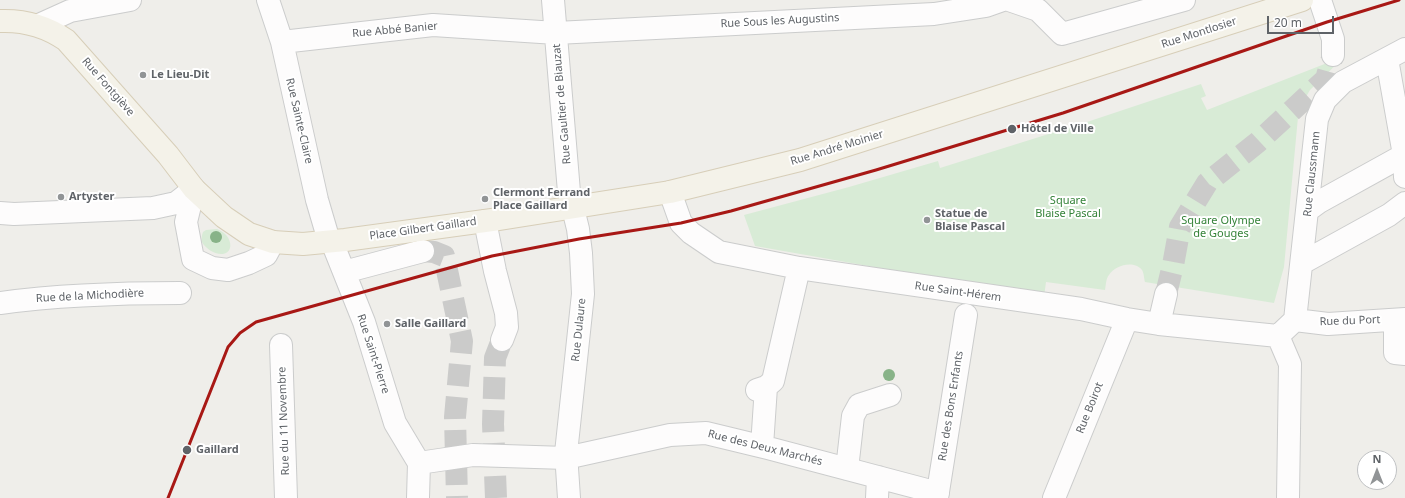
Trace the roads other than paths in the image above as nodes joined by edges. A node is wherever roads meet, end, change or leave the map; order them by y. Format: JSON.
{"nodes":[{"id":1,"x":130,"y":0,"type":"edge"},
{"id":2,"x":268,"y":0,"type":"edge"},
{"id":3,"x":553,"y":0,"type":"edge"},
{"id":4,"x":1003,"y":0,"type":"edge"},
{"id":5,"x":1009,"y":0,"type":"edge"},
{"id":6,"x":1184,"y":0,"type":"edge"},
{"id":7,"x":1302,"y":0,"type":"edge"},
{"id":8,"x":1320,"y":0,"type":"edge"},
{"id":9,"x":0,"y":21,"type":"edge"},
{"id":10,"x":38,"y":25,"type":"junction"},
{"id":11,"x":556,"y":33,"type":"junction"},
{"id":12,"x":282,"y":42,"type":"junction"},
{"id":13,"x":1396,"y":54,"type":"edge"},
{"id":14,"x":1333,"y":55,"type":"tunnel mouth"},
{"id":15,"x":1096,"y":66,"type":"joint"},
{"id":16,"x":1404,"y":155,"type":"edge"},
{"id":17,"x":1405,"y":177,"type":"edge"},
{"id":18,"x":194,"y":189,"type":"junction"},
{"id":19,"x":670,"y":192,"type":"junction"},
{"id":20,"x":1405,"y":203,"type":"edge"},
{"id":21,"x":573,"y":208,"type":"junction"},
{"id":22,"x":1308,"y":210,"type":"junction"},
{"id":23,"x":0,"y":213,"type":"edge"},
{"id":24,"x":485,"y":221,"type":"junction"},
{"id":25,"x":273,"y":242,"type":"junction"},
{"id":26,"x":332,"y":242,"type":"junction"},
{"id":27,"x":423,"y":251,"type":"tunnel mouth"},
{"id":28,"x":1302,"y":263,"type":"junction"},
{"id":29,"x":799,"y":268,"type":"junction"},
{"id":30,"x":344,"y":272,"type":"junction"},
{"id":31,"x":180,"y":293,"type":"dead end"},
{"id":32,"x":1166,"y":294,"type":"tunnel mouth"},
{"id":33,"x":0,"y":303,"type":"edge"},
{"id":34,"x":966,"y":314,"type":"dead end"},
{"id":35,"x":1127,"y":319,"type":"junction"},
{"id":36,"x":1400,"y":319,"type":"edge"},
{"id":37,"x":1295,"y":320,"type":"junction"},
{"id":38,"x":1159,"y":324,"type":"junction"},
{"id":39,"x":1278,"y":336,"type":"junction"},
{"id":40,"x":502,"y":340,"type":"tunnel mouth"},
{"id":41,"x":281,"y":345,"type":"dead end"},
{"id":42,"x":1405,"y":354,"type":"edge"},
{"id":43,"x":890,"y":395,"type":"dead end"},
{"id":44,"x":762,"y":446,"type":"junction"},
{"id":45,"x":566,"y":455,"type":"junction"},
{"id":46,"x":418,"y":463,"type":"junction"},
{"id":47,"x":847,"y":469,"type":"junction"},
{"id":48,"x":878,"y":487,"type":"edge"},
{"id":49,"x":938,"y":490,"type":"edge"},
{"id":50,"x":574,"y":496,"type":"edge"},
{"id":51,"x":286,"y":498,"type":"edge"},
{"id":52,"x":418,"y":498,"type":"edge"},
{"id":53,"x":1054,"y":498,"type":"edge"},
{"id":54,"x":1288,"y":498,"type":"edge"}],
"edges":[{"from":1,"to":10,"type":"street"},
{"from":2,"to":12,"type":"street","name":"Rue Sainte-Claire"},
{"from":3,"to":11,"type":"street","name":"Rue Gaultier de Biauzat"},
{"from":4,"to":11,"type":"street","name":"Rue Sous les Augustins"},
{"from":5,"to":6,"type":"street"},
{"from":7,"to":15,"type":"main road","name":"Rue Montlosier"},
{"from":8,"to":14,"type":"street"},
{"from":9,"to":10,"type":"main road","name":"Rue Fontgiève"},
{"from":10,"to":18,"type":"main road","name":"Rue Fontgiève"},
{"from":11,"to":12,"type":"street","name":"Rue Abbé Banier"},
{"from":11,"to":21,"type":"street","name":"Rue Gaultier de Biauzat"},
{"from":12,"to":26,"type":"street","name":"Rue Sainte-Claire"},
{"from":13,"to":16,"type":"street"},
{"from":13,"to":22,"type":"street","name":"Rue Claussmann"},
{"from":15,"to":19,"type":"main road","name":"Rue André Moinier"},
{"from":16,"to":17,"type":"street"},
{"from":16,"to":22,"type":"street"},
{"from":18,"to":23,"type":"street"},
{"from":18,"to":25,"type":"main road","name":"Place Gilbert Gaillard"},
{"from":18,"to":25,"type":"street"},
{"from":19,"to":21,"type":"main road","name":"Rue André Moinier"},
{"from":19,"to":29,"type":"street","name":"Rue Saint-Hérem"},
{"from":20,"to":28,"type":"street"},
{"from":21,"to":24,"type":"main road","name":"Place Gilbert Gaillard"},
{"from":21,"to":45,"type":"street","name":"Rue Dulaure"},
{"from":22,"to":28,"type":"street","name":"Rue Claussmann"},
{"from":24,"to":26,"type":"main road","name":"Place Gilbert Gaillard"},
{"from":24,"to":40,"type":"street"},
{"from":25,"to":26,"type":"main road","name":"Place Gilbert Gaillard"},
{"from":26,"to":30,"type":"street","name":"Rue Saint-Pierre"},
{"from":27,"to":30,"type":"street"},
{"from":28,"to":37,"type":"street","name":"Rue Claussmann"},
{"from":29,"to":35,"type":"street","name":"Rue Saint-Hérem"},
{"from":29,"to":44,"type":"street"},
{"from":30,"to":46,"type":"street","name":"Rue Saint-Pierre"},
{"from":31,"to":33,"type":"street","name":"Rue de la Michodière"},
{"from":32,"to":38,"type":"street"},
{"from":34,"to":49,"type":"street","name":"Rue des Bons Enfants"},
{"from":35,"to":38,"type":"street","name":"Rue Saint-Hérem"},
{"from":35,"to":53,"type":"street","name":"Rue Boirot"},
{"from":36,"to":37,"type":"street","name":"Rue du Port"},
{"from":36,"to":42,"type":"street"},
{"from":37,"to":39,"type":"street"},
{"from":38,"to":39,"type":"street","name":"Rue Saint-Hérem"},
{"from":39,"to":54,"type":"street"},
{"from":41,"to":51,"type":"street","name":"Rue du 11 Novembre"},
{"from":43,"to":47,"type":"street"},
{"from":44,"to":45,"type":"street","name":"Rue des Deux Marchés"},
{"from":44,"to":47,"type":"street","name":"Rue des Deux Marchés"},
{"from":45,"to":46,"type":"street","name":"Rue des Deux Marchés"},
{"from":45,"to":50,"type":"street","name":"Rue Dulaure"},
{"from":46,"to":52,"type":"street"},
{"from":47,"to":48,"type":"street","name":"Rue des Deux Marchés"},
{"from":48,"to":49,"type":"street","name":"Rue des Deux Marchés"}]}
